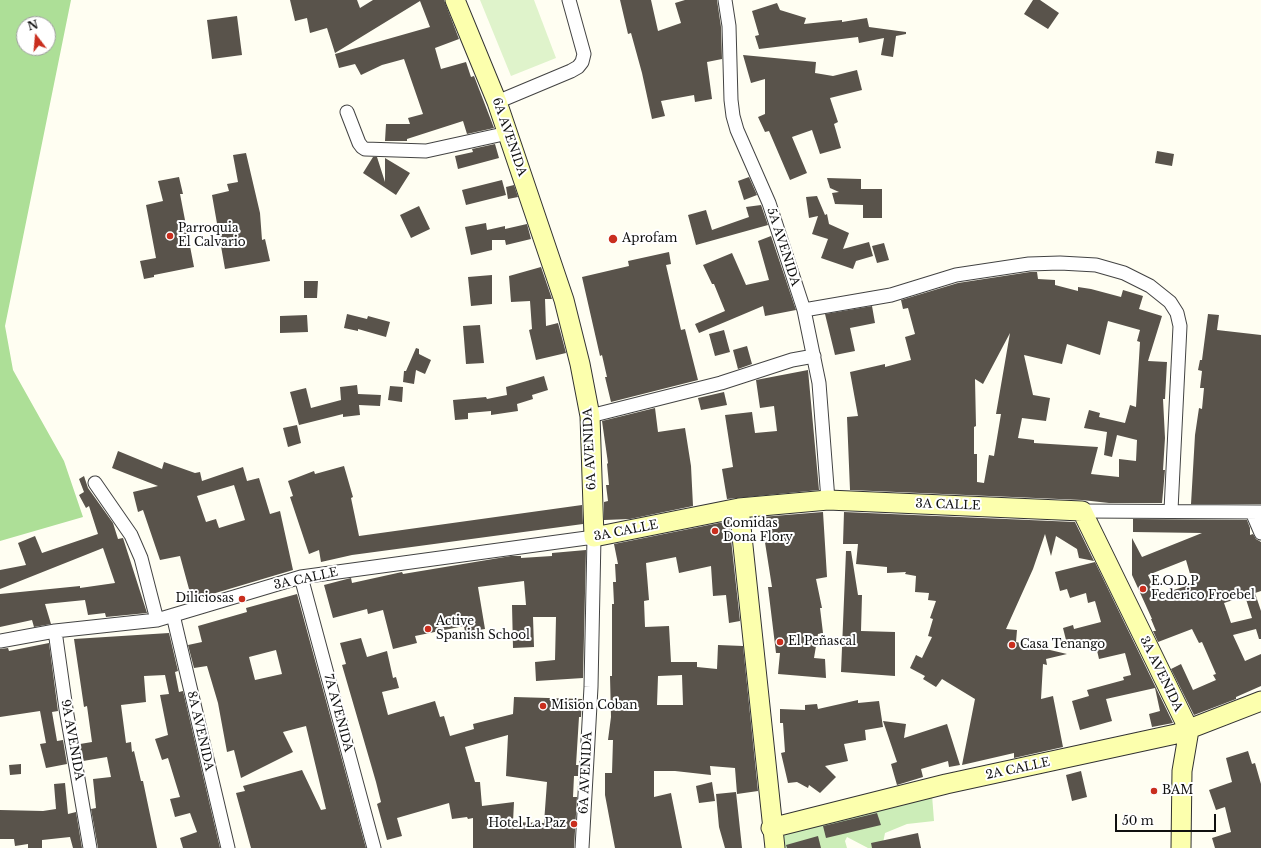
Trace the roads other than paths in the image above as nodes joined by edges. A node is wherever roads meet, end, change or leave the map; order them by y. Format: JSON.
{"nodes":[{"id":1,"x":455,"y":0,"type":"edge"},
{"id":2,"x":569,"y":0,"type":"edge"},
{"id":3,"x":724,"y":0,"type":"edge"},
{"id":4,"x":497,"y":102,"type":"junction"},
{"id":5,"x":347,"y":112,"type":"dead end"},
{"id":6,"x":508,"y":133,"type":"junction"},
{"id":7,"x":804,"y":310,"type":"junction"},
{"id":8,"x":814,"y":356,"type":"junction"},
{"id":9,"x":590,"y":416,"type":"junction"},
{"id":10,"x":95,"y":483,"type":"dead end"},
{"id":11,"x":828,"y":500,"type":"junction"},
{"id":12,"x":739,"y":508,"type":"junction"},
{"id":13,"x":1171,"y":510,"type":"junction"},
{"id":14,"x":1082,"y":511,"type":"junction"},
{"id":15,"x":1257,"y":512,"type":"edge"},
{"id":16,"x":1261,"y":533,"type":"edge"},
{"id":17,"x":594,"y":537,"type":"junction"},
{"id":18,"x":301,"y":577,"type":"junction"},
{"id":19,"x":173,"y":615,"type":"junction"},
{"id":20,"x":157,"y":620,"type":"junction"},
{"id":21,"x":56,"y":631,"type":"junction"},
{"id":22,"x":0,"y":641,"type":"edge"},
{"id":23,"x":1261,"y":701,"type":"edge"},
{"id":24,"x":1189,"y":730,"type":"junction"},
{"id":25,"x":771,"y":828,"type":"junction"},
{"id":26,"x":90,"y":848,"type":"edge"},
{"id":27,"x":228,"y":848,"type":"edge"},
{"id":28,"x":374,"y":848,"type":"edge"},
{"id":29,"x":582,"y":848,"type":"edge"},
{"id":30,"x":775,"y":848,"type":"edge"},
{"id":31,"x":1181,"y":848,"type":"edge"}],
"edges":[{"from":1,"to":4,"type":"street","name":"6A AVENIDA"},
{"from":2,"to":4,"type":"street"},
{"from":3,"to":7,"type":"street","name":"5A AVENIDA"},
{"from":4,"to":6,"type":"street","name":"6A AVENIDA"},
{"from":5,"to":6,"type":"street"},
{"from":6,"to":9,"type":"street","name":"6A AVENIDA"},
{"from":7,"to":8,"type":"street","name":"5A AVENIDA"},
{"from":7,"to":13,"type":"street"},
{"from":8,"to":9,"type":"street"},
{"from":8,"to":11,"type":"street","name":"5A AVENIDA"},
{"from":9,"to":17,"type":"street","name":"6A AVENIDA"},
{"from":10,"to":20,"type":"street"},
{"from":11,"to":12,"type":"street","name":"3A CALLE"},
{"from":11,"to":14,"type":"street","name":"3A CALLE"},
{"from":12,"to":17,"type":"street","name":"3A CALLE"},
{"from":12,"to":25,"type":"street"},
{"from":13,"to":14,"type":"street","name":"3A CALLE"},
{"from":13,"to":15,"type":"street","name":"3A CALLE"},
{"from":14,"to":24,"type":"street","name":"3A AVENIDA"},
{"from":15,"to":16,"type":"street"},
{"from":17,"to":18,"type":"street","name":"3A CALLE"},
{"from":17,"to":29,"type":"street","name":"6A AVENIDA"},
{"from":18,"to":19,"type":"street","name":"3A CALLE"},
{"from":18,"to":28,"type":"street","name":"7A AVENIDA"},
{"from":19,"to":20,"type":"street","name":"3A CALLE"},
{"from":19,"to":27,"type":"street","name":"8A AVENIDA"},
{"from":20,"to":21,"type":"street","name":"3A CALLE"},
{"from":21,"to":22,"type":"street","name":"3A CALLE"},
{"from":21,"to":26,"type":"street","name":"9A AVENIDA"},
{"from":23,"to":24,"type":"street","name":"2A CALLE"},
{"from":24,"to":25,"type":"street","name":"2A CALLE"},
{"from":24,"to":31,"type":"street"},
{"from":25,"to":30,"type":"street"}]}
